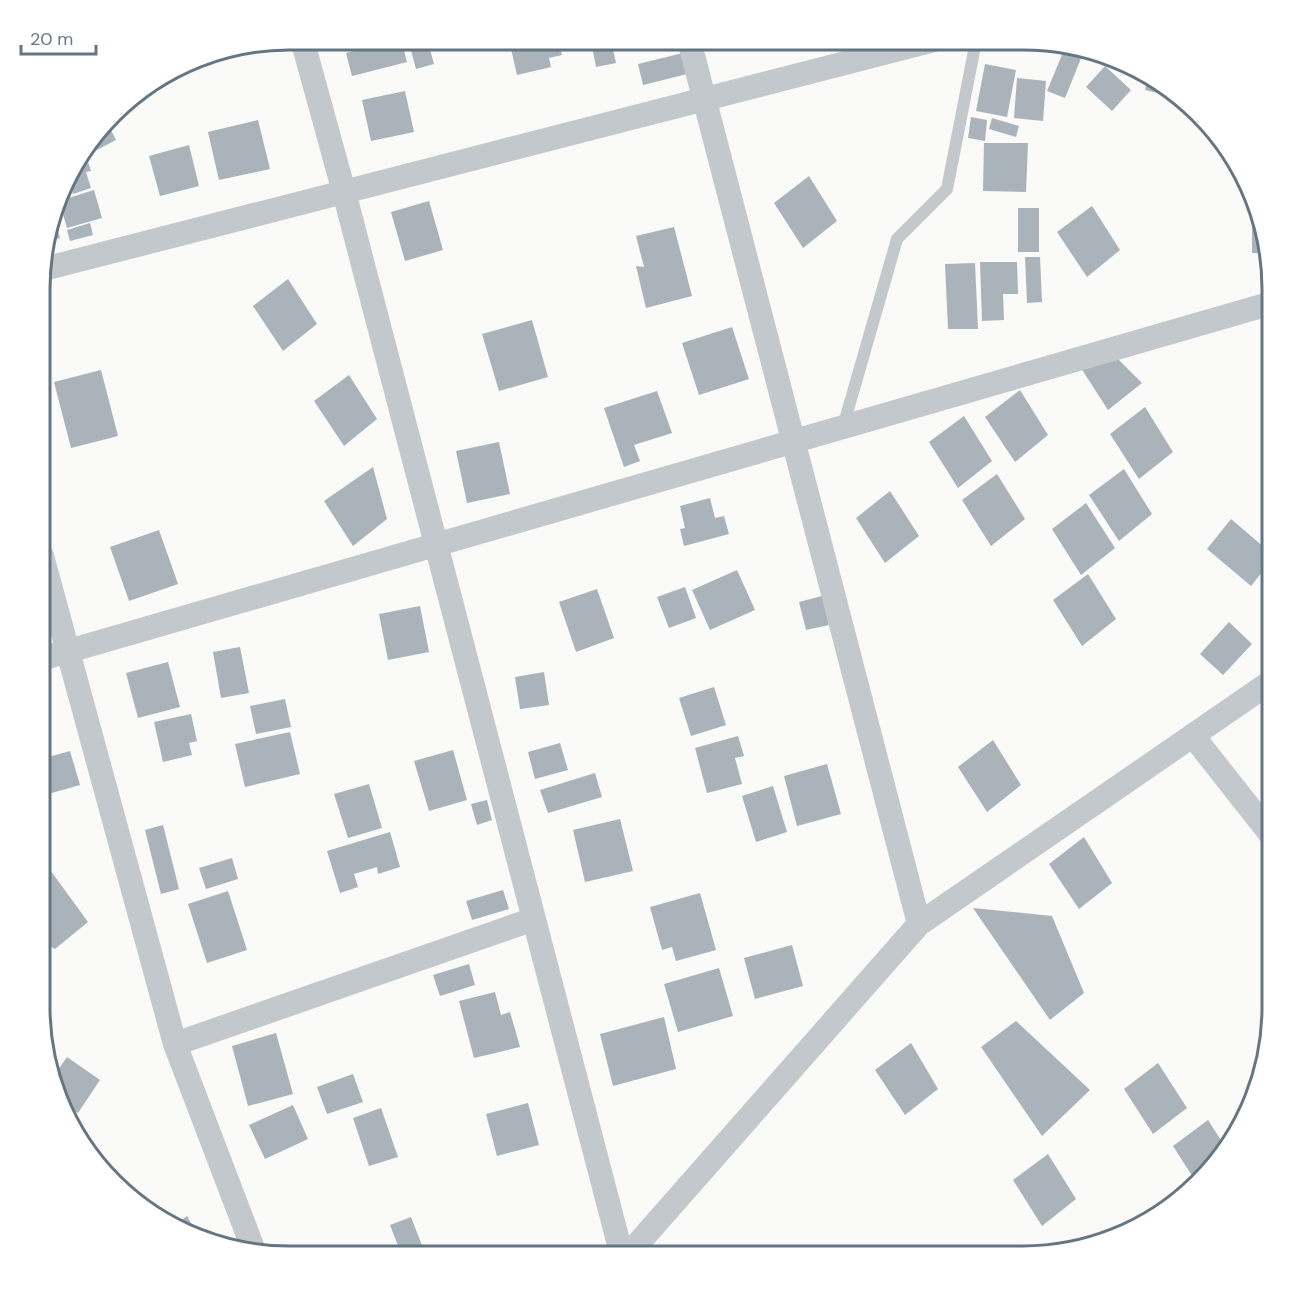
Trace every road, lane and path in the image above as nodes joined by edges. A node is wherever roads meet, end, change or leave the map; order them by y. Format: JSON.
{"nodes":[{"id":1,"x":305,"y":50,"type":"edge"},
{"id":2,"x":692,"y":50,"type":"edge"},
{"id":3,"x":896,"y":50,"type":"edge"},
{"id":4,"x":974,"y":50,"type":"edge"},
{"id":5,"x":704,"y":99,"type":"junction"},
{"id":6,"x":344,"y":192,"type":"junction"},
{"id":7,"x":51,"y":267,"type":"edge"},
{"id":8,"x":1262,"y":306,"type":"edge"},
{"id":9,"x":843,"y":427,"type":"junction"},
{"id":10,"x":794,"y":442,"type":"junction"},
{"id":11,"x":436,"y":545,"type":"junction"},
{"id":12,"x":49,"y":583,"type":"edge"},
{"id":13,"x":67,"y":651,"type":"junction"},
{"id":14,"x":49,"y":657,"type":"edge"},
{"id":15,"x":1262,"y":688,"type":"edge"},
{"id":16,"x":1192,"y":736,"type":"junction"},
{"id":17,"x":1262,"y":824,"type":"edge"},
{"id":18,"x":534,"y":920,"type":"junction"},
{"id":19,"x":919,"y":924,"type":"junction"},
{"id":20,"x":175,"y":1044,"type":"junction"},
{"id":21,"x":251,"y":1243,"type":"edge"},
{"id":22,"x":619,"y":1246,"type":"edge"},
{"id":23,"x":637,"y":1246,"type":"edge"}],
"edges":[{"from":1,"to":6,"type":"street"},
{"from":2,"to":5,"type":"street"},
{"from":3,"to":5,"type":"street"},
{"from":4,"to":9,"type":"lane"},
{"from":5,"to":6,"type":"street"},
{"from":5,"to":10,"type":"street"},
{"from":6,"to":7,"type":"street"},
{"from":6,"to":11,"type":"street"},
{"from":8,"to":9,"type":"street"},
{"from":9,"to":10,"type":"street"},
{"from":10,"to":11,"type":"street"},
{"from":10,"to":19,"type":"street"},
{"from":11,"to":13,"type":"street"},
{"from":11,"to":18,"type":"street"},
{"from":12,"to":13,"type":"street"},
{"from":13,"to":14,"type":"street"},
{"from":13,"to":20,"type":"street"},
{"from":15,"to":16,"type":"street"},
{"from":16,"to":17,"type":"street"},
{"from":16,"to":19,"type":"street"},
{"from":18,"to":20,"type":"street"},
{"from":18,"to":22,"type":"street"},
{"from":19,"to":23,"type":"street"},
{"from":20,"to":21,"type":"street"}]}
